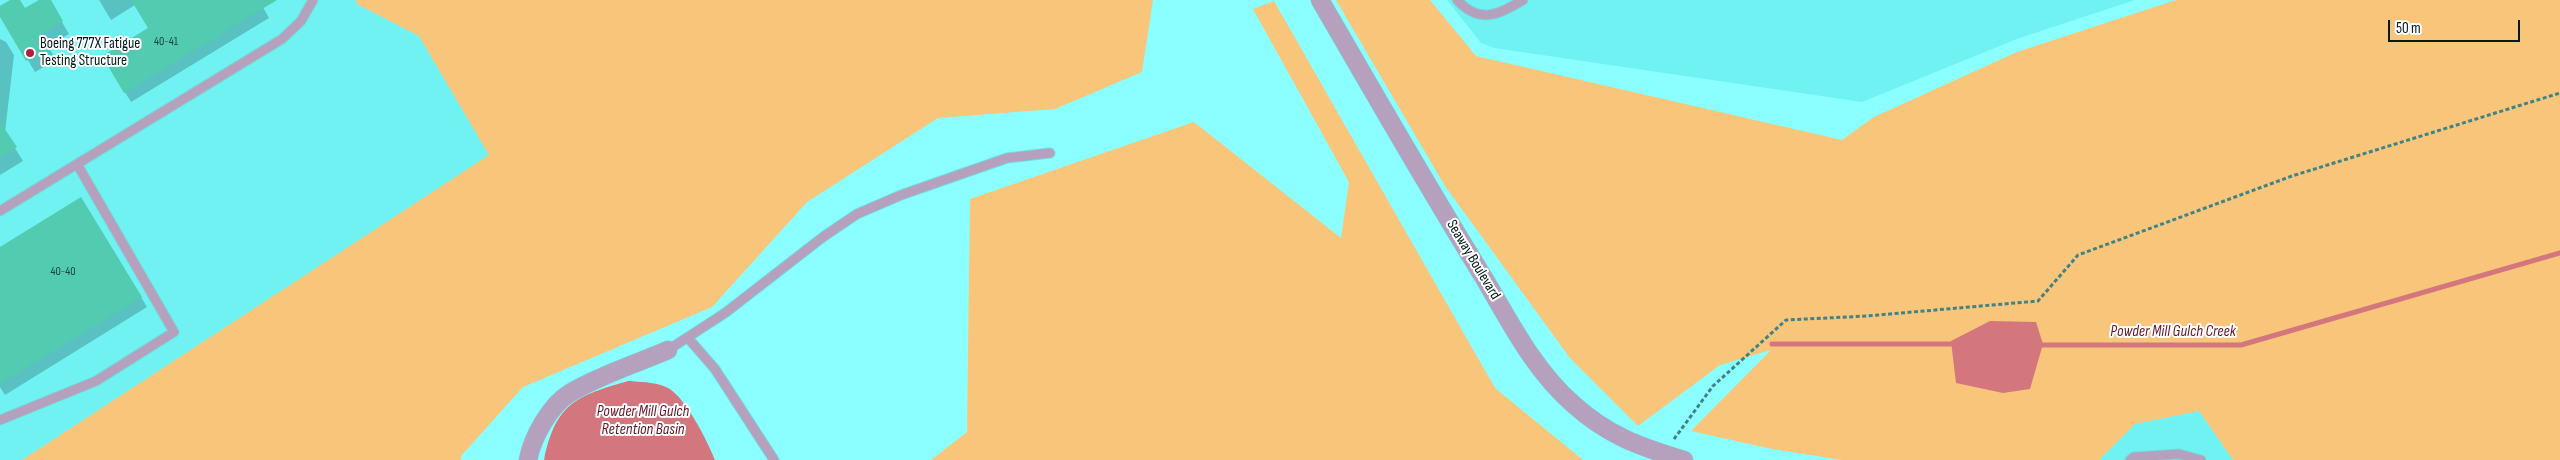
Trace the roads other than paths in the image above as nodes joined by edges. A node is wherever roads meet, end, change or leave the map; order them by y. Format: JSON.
{"nodes":[{"id":1,"x":313,"y":0,"type":"edge"},
{"id":2,"x":1320,"y":0,"type":"edge"},
{"id":3,"x":1457,"y":0,"type":"edge"},
{"id":4,"x":1523,"y":0,"type":"edge"},
{"id":5,"x":1050,"y":154,"type":"dead end"},
{"id":6,"x":78,"y":164,"type":"junction"},
{"id":7,"x":0,"y":211,"type":"edge"},
{"id":8,"x":688,"y":338,"type":"junction"},
{"id":9,"x":668,"y":350,"type":"joint"},
{"id":10,"x":0,"y":420,"type":"edge"},
{"id":11,"x":528,"y":460,"type":"edge"},
{"id":12,"x":774,"y":460,"type":"edge"},
{"id":13,"x":1684,"y":460,"type":"edge"},
{"id":14,"x":2130,"y":460,"type":"edge"},
{"id":15,"x":2201,"y":460,"type":"edge"}],
"edges":[{"from":1,"to":6,"type":"lane"},
{"from":2,"to":13,"type":"street","name":"Seaway Boulevard"},
{"from":3,"to":4,"type":"lane"},
{"from":5,"to":8,"type":"lane"},
{"from":6,"to":7,"type":"lane"},
{"from":6,"to":10,"type":"lane"},
{"from":8,"to":9,"type":"lane"},
{"from":8,"to":12,"type":"lane"},
{"from":9,"to":11,"type":"street"},
{"from":14,"to":15,"type":"lane"}]}
